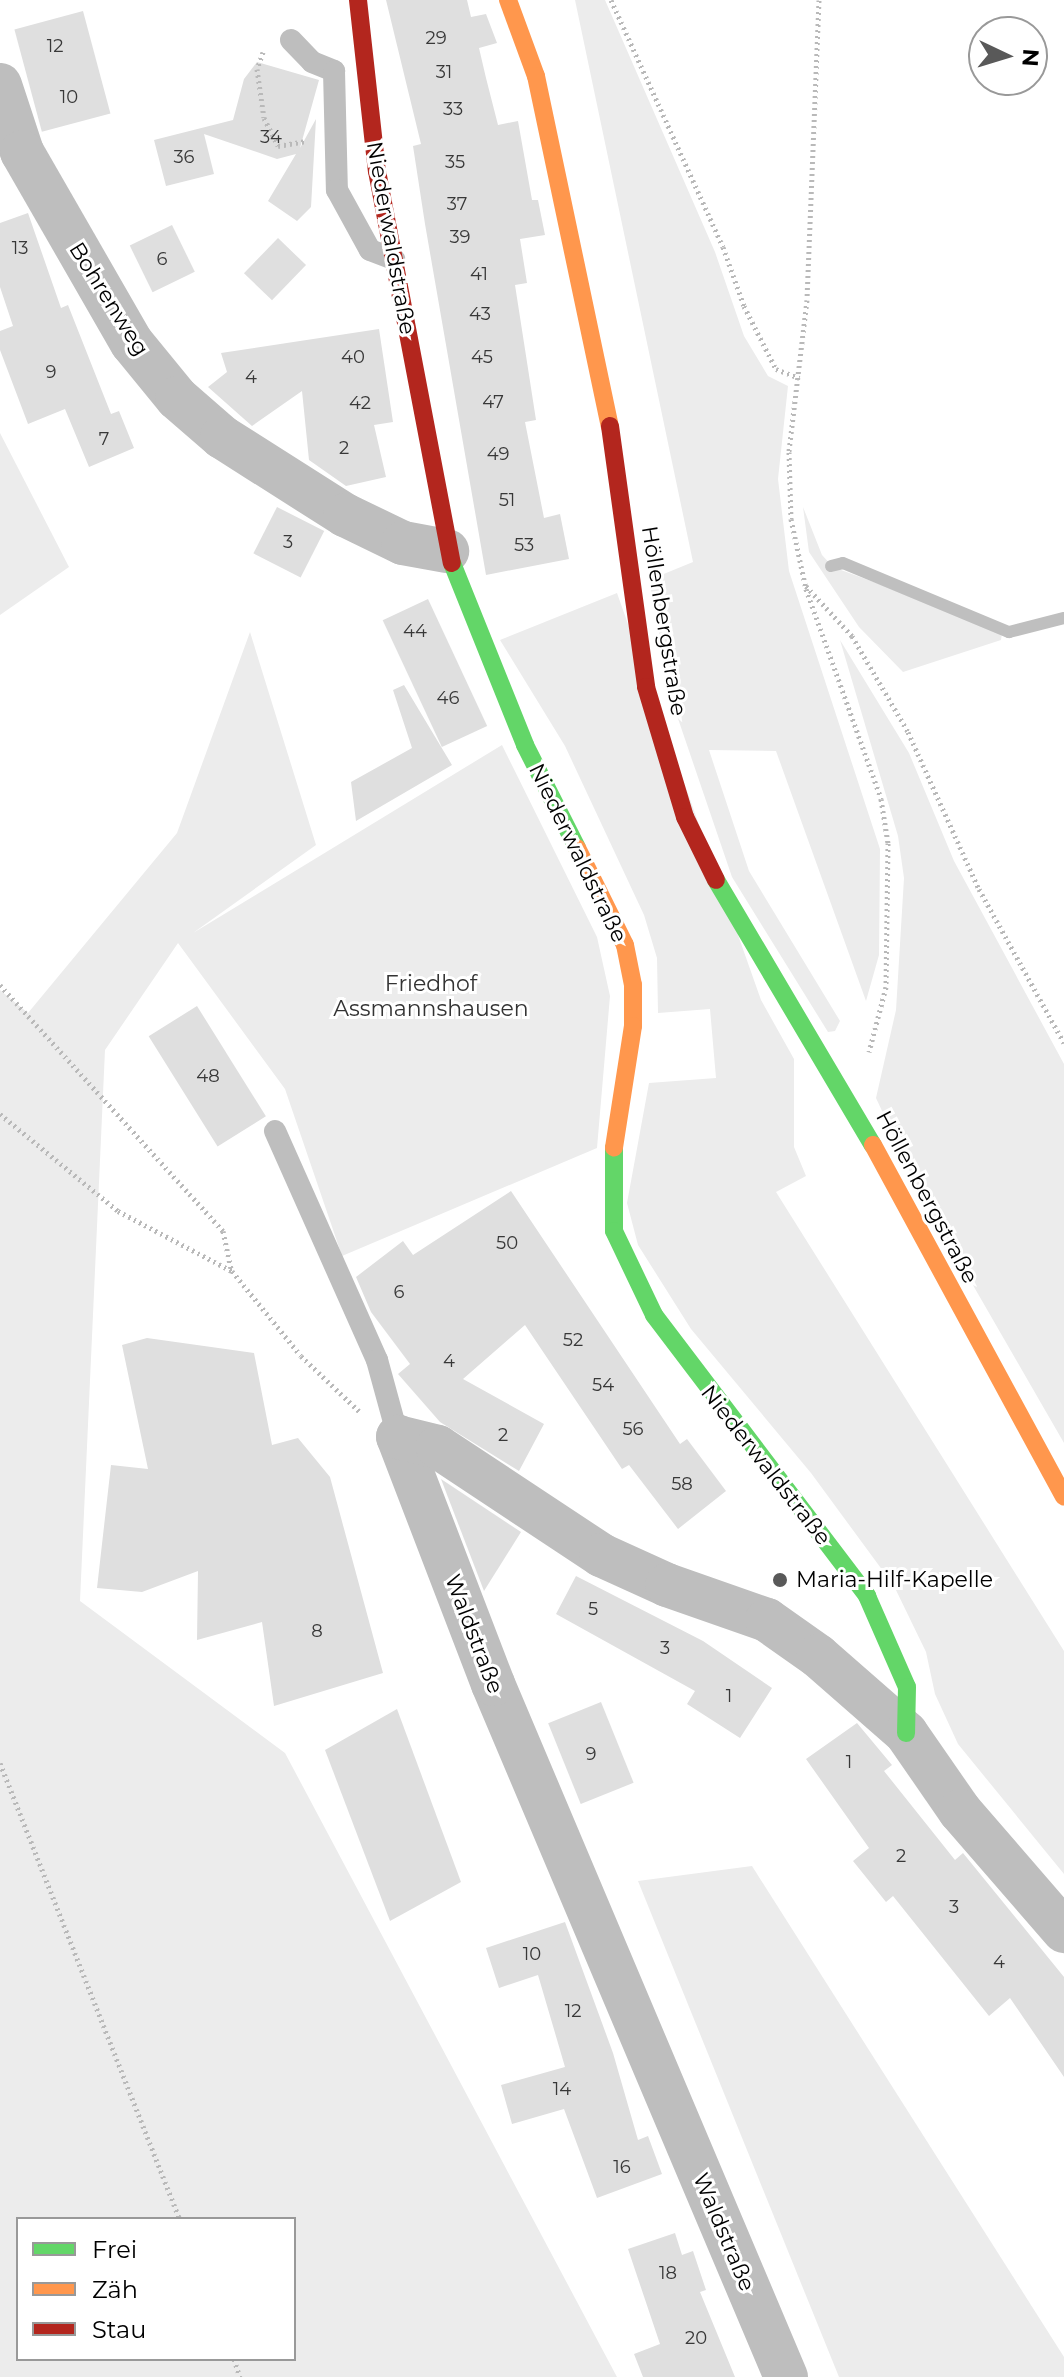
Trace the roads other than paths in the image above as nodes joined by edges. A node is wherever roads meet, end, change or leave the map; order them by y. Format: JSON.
{"nodes":[{"id":1,"x":358,"y":0,"type":"edge"},
{"id":2,"x":508,"y":0,"type":"edge"},
{"id":3,"x":291,"y":40,"type":"dead end"},
{"id":4,"x":0,"y":85,"type":"edge"},
{"id":5,"x":394,"y":259,"type":"junction"},
{"id":6,"x":447,"y":551,"type":"junction"},
{"id":7,"x":275,"y":1131,"type":"dead end"},
{"id":8,"x":398,"y":1437,"type":"junction"},
{"id":9,"x":1064,"y":1497,"type":"edge"},
{"id":10,"x":906,"y":1733,"type":"junction"},
{"id":11,"x":1064,"y":1931,"type":"edge"},
{"id":12,"x":786,"y":2377,"type":"edge"}],
"edges":[{"from":1,"to":5,"type":"street","name":"Niederwaldstraße"},
{"from":2,"to":9,"type":"street","name":"Höllenbergstraße"},
{"from":3,"to":5,"type":"lane"},
{"from":4,"to":6,"type":"street","name":"Bohrenweg"},
{"from":5,"to":6,"type":"street","name":"Niederwaldstraße"},
{"from":6,"to":10,"type":"street","name":"Niederwaldstraße"},
{"from":7,"to":8,"type":"lane"},
{"from":8,"to":10,"type":"street"},
{"from":8,"to":12,"type":"street","name":"Waldstraße"},
{"from":10,"to":11,"type":"street"}]}
